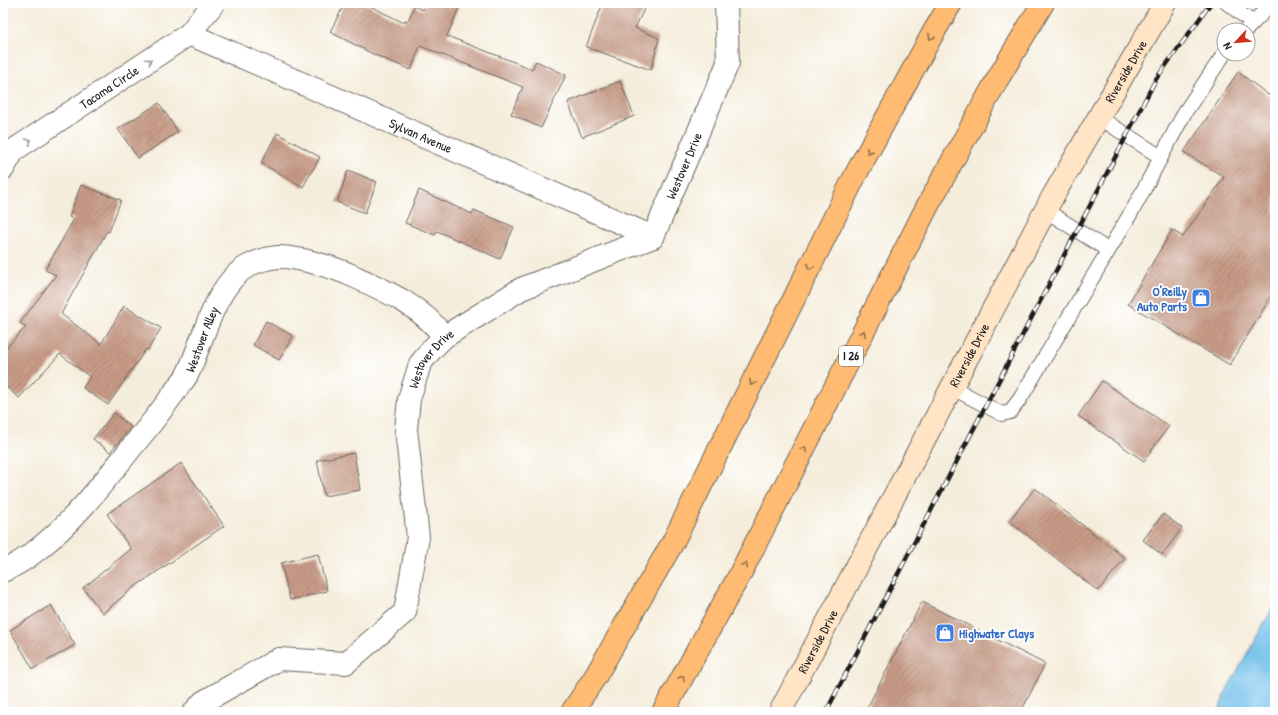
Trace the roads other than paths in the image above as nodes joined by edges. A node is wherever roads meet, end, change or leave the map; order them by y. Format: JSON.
{"nodes":[{"id":1,"x":214,"y":3,"type":"edge"},
{"id":2,"x":726,"y":3,"type":"edge"},
{"id":3,"x":951,"y":3,"type":"edge"},
{"id":4,"x":1043,"y":3,"type":"edge"},
{"id":5,"x":1166,"y":3,"type":"edge"},
{"id":6,"x":1228,"y":3,"type":"edge"},
{"id":7,"x":1272,"y":3,"type":"edge"},
{"id":8,"x":1245,"y":22,"type":"edge"},
{"id":9,"x":1253,"y":22,"type":"edge"},
{"id":10,"x":190,"y":34,"type":"junction"},
{"id":11,"x":1219,"y":62,"type":"edge"},
{"id":12,"x":1098,"y":117,"type":"junction"},
{"id":13,"x":1161,"y":157,"type":"junction"},
{"id":14,"x":3,"y":169,"type":"edge"},
{"id":15,"x":1045,"y":210,"type":"junction"},
{"id":16,"x":652,"y":237,"type":"junction"},
{"id":17,"x":1108,"y":250,"type":"junction"},
{"id":18,"x":444,"y":337,"type":"junction"},
{"id":19,"x":951,"y":387,"type":"junction"},
{"id":20,"x":3,"y":571,"type":"edge"},
{"id":21,"x":194,"y":712,"type":"edge"},
{"id":22,"x":572,"y":712,"type":"edge"},
{"id":23,"x":663,"y":712,"type":"edge"},
{"id":24,"x":780,"y":712,"type":"edge"}],
"edges":[{"from":1,"to":10,"type":"street","name":"Tacoma Circle"},
{"from":2,"to":16,"type":"street","name":"Westover Drive"},
{"from":3,"to":22,"type":"highway","one_way":true},
{"from":23,"to":4,"type":"highway","number":"I 26","one_way":true},
{"from":5,"to":12,"type":"main road","name":"Riverside Drive"},
{"from":6,"to":8,"type":"lane"},
{"from":7,"to":9,"type":"lane"},
{"from":14,"to":10,"type":"street","name":"Tacoma Circle","one_way":true},
{"from":10,"to":16,"type":"street","name":"Sylvan Avenue"},
{"from":11,"to":13,"type":"lane"},
{"from":12,"to":13,"type":"lane"},
{"from":12,"to":15,"type":"main road","name":"Riverside Drive"},
{"from":13,"to":17,"type":"lane"},
{"from":15,"to":17,"type":"lane"},
{"from":15,"to":19,"type":"main road","name":"Riverside Drive"},
{"from":16,"to":18,"type":"street","name":"Westover Drive"},
{"from":17,"to":19,"type":"lane"},
{"from":18,"to":20,"type":"street","name":"Westover Alley"},
{"from":18,"to":21,"type":"street","name":"Westover Drive"},
{"from":19,"to":24,"type":"main road","name":"Riverside Drive"}]}
